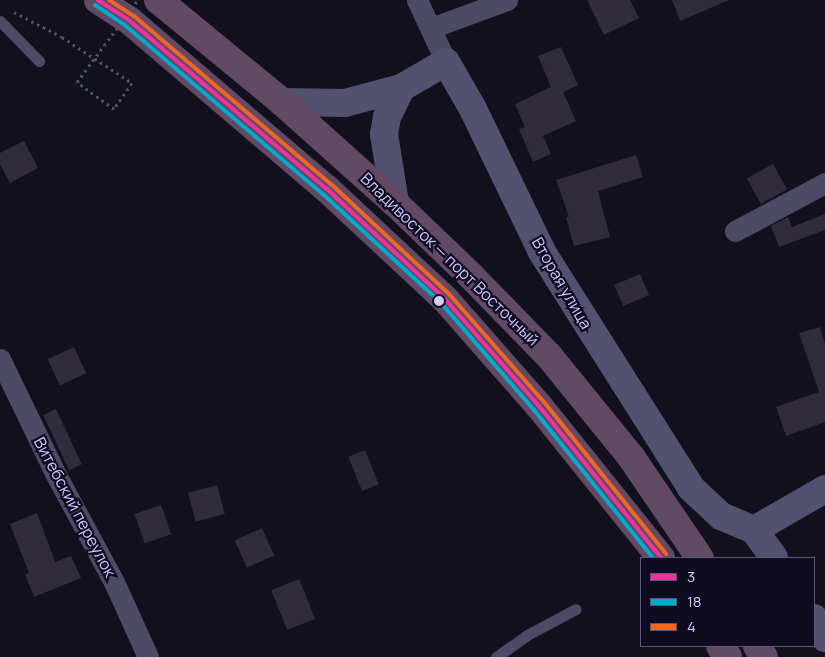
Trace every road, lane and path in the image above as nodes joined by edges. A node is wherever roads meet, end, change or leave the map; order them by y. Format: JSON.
{"nodes":[{"id":1,"x":98,"y":0,"type":"edge"},
{"id":2,"x":138,"y":0,"type":"edge"},
{"id":3,"x":158,"y":0,"type":"edge"},
{"id":4,"x":417,"y":0,"type":"edge"},
{"id":5,"x":507,"y":0,"type":"edge"},
{"id":6,"x":9,"y":9,"type":"dead end"},
{"id":7,"x":0,"y":21,"type":"edge"},
{"id":8,"x":431,"y":28,"type":"junction"},
{"id":9,"x":39,"y":60,"type":"dead end"},
{"id":10,"x":446,"y":62,"type":"junction"},
{"id":11,"x":401,"y":88,"type":"junction"},
{"id":12,"x":282,"y":102,"type":"junction"},
{"id":13,"x":825,"y":183,"type":"edge"},
{"id":14,"x":395,"y":203,"type":"junction"},
{"id":15,"x":734,"y":231,"type":"dead end"},
{"id":16,"x":0,"y":359,"type":"edge"},
{"id":17,"x":825,"y":489,"type":"edge"},
{"id":18,"x":754,"y":530,"type":"junction"},
{"id":19,"x":660,"y":557,"type":"edge"},
{"id":20,"x":699,"y":557,"type":"edge"},
{"id":21,"x":773,"y":557,"type":"edge"},
{"id":22,"x":576,"y":609,"type":"dead end"},
{"id":23,"x":815,"y":620,"type":"edge"},
{"id":24,"x":825,"y":638,"type":"edge"},
{"id":25,"x":148,"y":657,"type":"edge"},
{"id":26,"x":496,"y":657,"type":"edge"}],
"edges":[{"from":1,"to":19,"type":"highway","name":"Владивосток — порт Восточный"},
{"from":2,"to":6,"type":"path","bridge":true},
{"from":3,"to":12,"type":"highway","name":"Владивосток — порт Восточный"},
{"from":4,"to":8,"type":"street","name":"Вторая улица"},
{"from":5,"to":8,"type":"street"},
{"from":7,"to":9,"type":"lane"},
{"from":8,"to":10,"type":"street","name":"Вторая улица"},
{"from":10,"to":11,"type":"main road"},
{"from":10,"to":18,"type":"main road","name":"Вторая улица"},
{"from":11,"to":12,"type":"main road"},
{"from":11,"to":14,"type":"main road"},
{"from":12,"to":14,"type":"highway","name":"Владивосток — порт Восточный"},
{"from":13,"to":15,"type":"street"},
{"from":14,"to":20,"type":"highway","name":"Владивосток — порт Восточный"},
{"from":16,"to":25,"type":"street","name":"Витебский переулок"},
{"from":17,"to":18,"type":"main road"},
{"from":18,"to":21,"type":"main road"},
{"from":22,"to":26,"type":"lane"},
{"from":23,"to":24,"type":"main road"}]}
